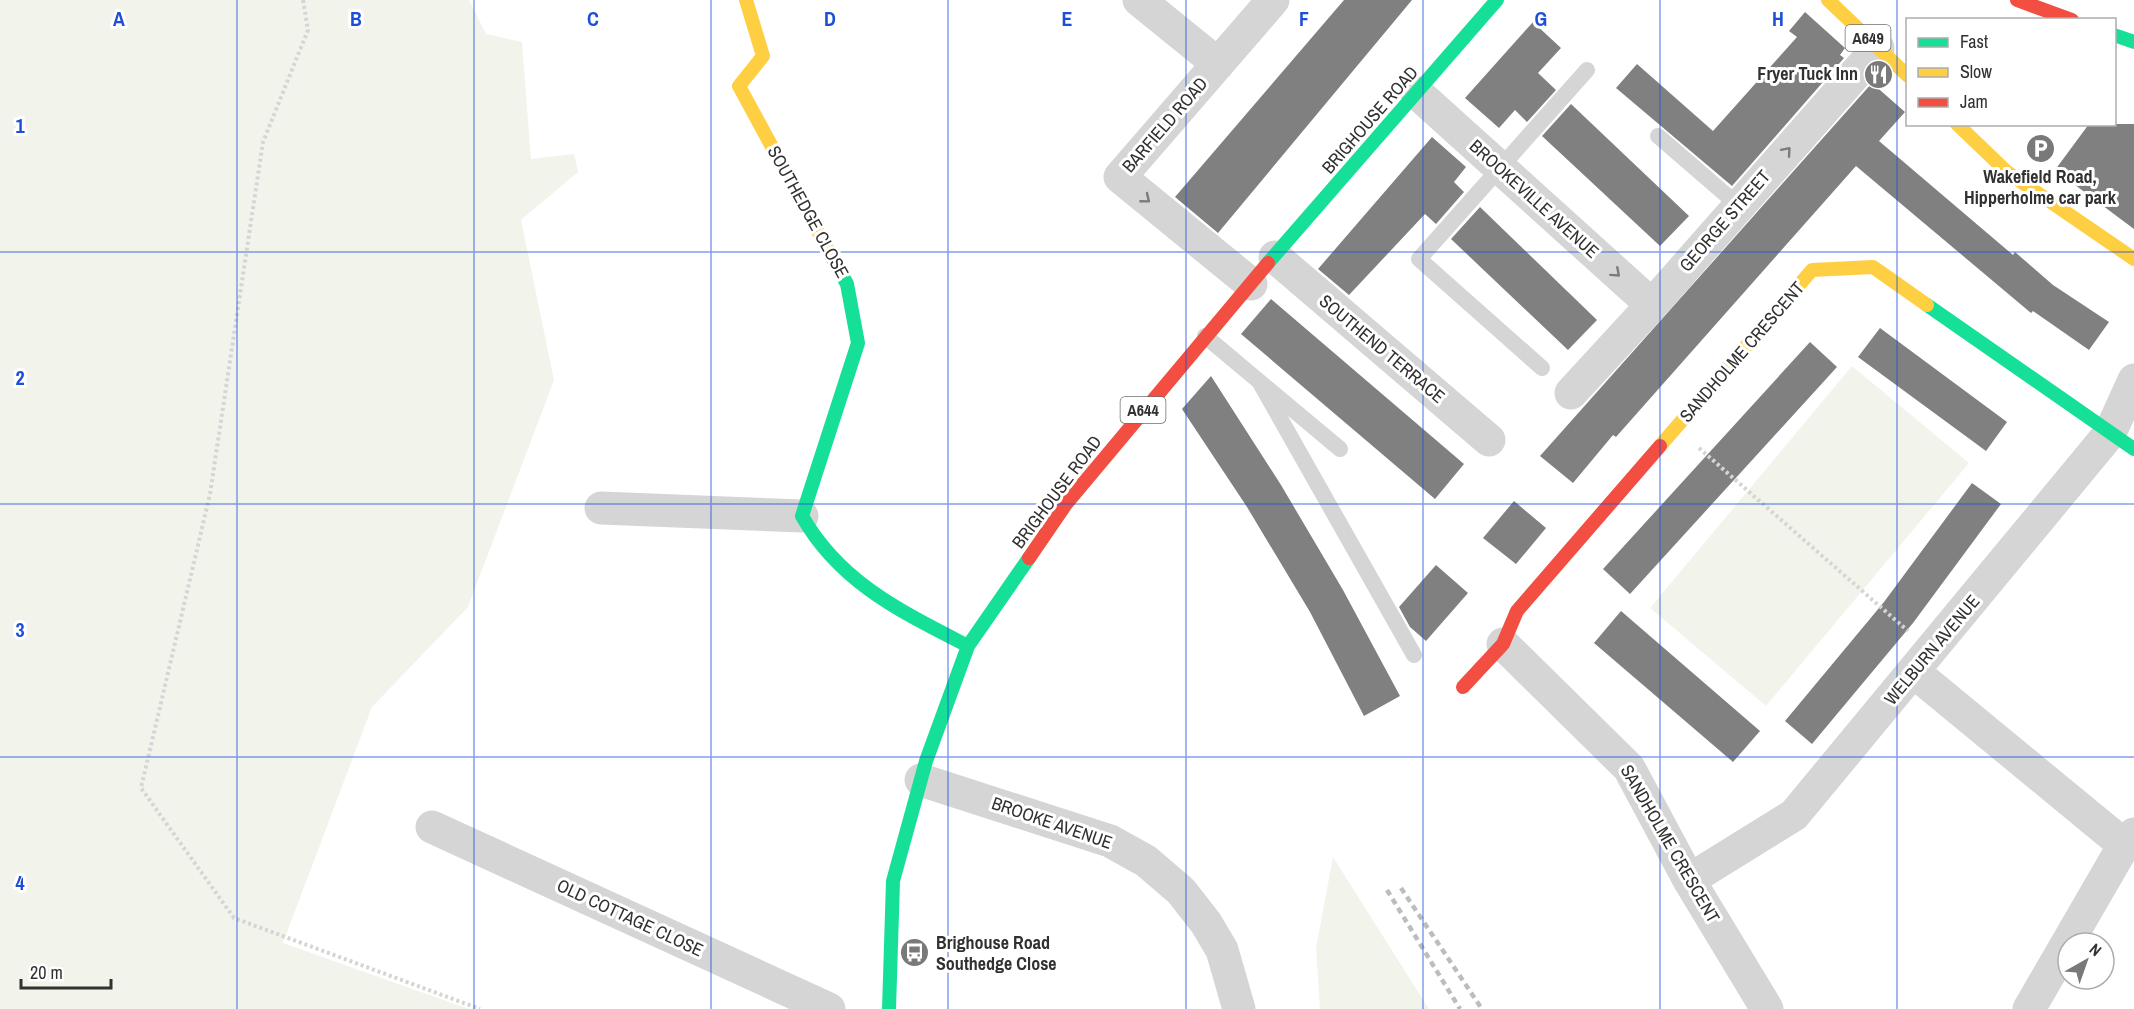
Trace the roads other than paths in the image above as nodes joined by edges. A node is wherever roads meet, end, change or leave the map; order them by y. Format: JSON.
{"nodes":[{"id":1,"x":746,"y":0,"type":"edge"},
{"id":2,"x":1139,"y":0,"type":"edge"},
{"id":3,"x":1273,"y":0,"type":"edge"},
{"id":4,"x":1497,"y":0,"type":"edge"},
{"id":5,"x":1828,"y":0,"type":"edge"},
{"id":6,"x":2017,"y":0,"type":"edge"},
{"id":7,"x":2066,"y":18,"type":"edge"},
{"id":8,"x":2116,"y":35,"type":"edge"},
{"id":9,"x":2134,"y":42,"type":"edge"},
{"id":10,"x":1878,"y":48,"type":"junction"},
{"id":11,"x":1218,"y":64,"type":"junction"},
{"id":12,"x":1587,"y":70,"type":"dead end"},
{"id":13,"x":1906,"y":74,"type":"edge"},
{"id":14,"x":1417,"y":93,"type":"junction"},
{"id":15,"x":1959,"y":126,"type":"edge"},
{"id":16,"x":1658,"y":136,"type":"dead end"},
{"id":17,"x":1501,"y":169,"type":"junction"},
{"id":18,"x":1739,"y":206,"type":"junction"},
{"id":19,"x":2134,"y":237,"type":"edge"},
{"id":20,"x":2128,"y":255,"type":"edge"},
{"id":21,"x":1275,"y":257,"type":"junction"},
{"id":22,"x":1251,"y":284,"type":"junction"},
{"id":23,"x":1652,"y":305,"type":"junction"},
{"id":24,"x":1205,"y":336,"type":"junction"},
{"id":25,"x":1542,"y":368,"type":"dead end"},
{"id":26,"x":2134,"y":380,"type":"edge"},
{"id":27,"x":1259,"y":381,"type":"junction"},
{"id":28,"x":1571,"y":393,"type":"dead end"},
{"id":29,"x":1489,"y":440,"type":"dead end"},
{"id":30,"x":2122,"y":441,"type":"edge"},
{"id":31,"x":1340,"y":449,"type":"dead end"},
{"id":32,"x":601,"y":508,"type":"dead end"},
{"id":33,"x":802,"y":516,"type":"junction"},
{"id":34,"x":1503,"y":644,"type":"junction"},
{"id":35,"x":968,"y":646,"type":"junction"},
{"id":36,"x":1414,"y":655,"type":"dead end"},
{"id":37,"x":1922,"y":662,"type":"junction"},
{"id":38,"x":1463,"y":687,"type":"dead end"},
{"id":39,"x":921,"y":780,"type":"junction"},
{"id":40,"x":432,"y":827,"type":"dead end"},
{"id":41,"x":2129,"y":840,"type":"edge"},
{"id":42,"x":1689,"y":880,"type":"junction"},
{"id":43,"x":829,"y":1009,"type":"edge"},
{"id":44,"x":889,"y":1009,"type":"edge"},
{"id":45,"x":1239,"y":1009,"type":"edge"},
{"id":46,"x":1767,"y":1009,"type":"edge"},
{"id":47,"x":2029,"y":1009,"type":"edge"}],
"edges":[{"from":1,"to":33,"type":"main road","name":"SOUTHEDGE CLOSE"},
{"from":2,"to":11,"type":"street"},
{"from":3,"to":11,"type":"street","name":"BARFIELD ROAD"},
{"from":4,"to":14,"type":"main road","name":"BRIGHOUSE ROAD","number":"A644"},
{"from":5,"to":10,"type":"main road","number":"A649"},
{"from":6,"to":7,"type":"main road"},
{"from":8,"to":9,"type":"main road"},
{"from":10,"to":13,"type":"main road","number":"A649"},
{"from":18,"to":10,"type":"street","name":"GEORGE STREET","one_way":true},
{"from":11,"to":22,"type":"street","name":"BARFIELD ROAD","one_way":true},
{"from":12,"to":17,"type":"lane"},
{"from":14,"to":17,"type":"street","name":"BROOKEVILLE AVENUE"},
{"from":14,"to":21,"type":"main road","name":"BRIGHOUSE ROAD","number":"A644"},
{"from":15,"to":20,"type":"main road"},
{"from":16,"to":18,"type":"lane"},
{"from":17,"to":23,"type":"street","name":"BROOKEVILLE AVENUE","one_way":true},
{"from":17,"to":25,"type":"lane"},
{"from":18,"to":23,"type":"street","name":"GEORGE STREET"},
{"from":19,"to":20,"type":"lane"},
{"from":21,"to":22,"type":"main road","name":"BRIGHOUSE ROAD","number":"A644"},
{"from":21,"to":29,"type":"street","name":"SOUTHEND TERRACE"},
{"from":22,"to":24,"type":"main road","name":"BRIGHOUSE ROAD","number":"A644"},
{"from":23,"to":28,"type":"street","name":"GEORGE STREET"},
{"from":24,"to":27,"type":"lane"},
{"from":24,"to":35,"type":"main road","name":"BRIGHOUSE ROAD","number":"A644"},
{"from":26,"to":30,"type":"street","name":"WELBURN AVENUE"},
{"from":27,"to":31,"type":"lane"},
{"from":27,"to":36,"type":"lane"},
{"from":30,"to":34,"type":"main road","name":"SANDHOLME CRESCENT"},
{"from":30,"to":37,"type":"street","name":"WELBURN AVENUE"},
{"from":32,"to":33,"type":"street"},
{"from":33,"to":35,"type":"main road"},
{"from":34,"to":38,"type":"main road","name":"SANDHOLME CRESCENT"},
{"from":34,"to":42,"type":"street","name":"SANDHOLME CRESCENT"},
{"from":35,"to":39,"type":"main road","name":"BRIGHOUSE ROAD","number":"A644"},
{"from":37,"to":41,"type":"street"},
{"from":37,"to":42,"type":"street","name":"WELBURN AVENUE"},
{"from":39,"to":44,"type":"main road","name":"BRIGHOUSE ROAD","number":"A644"},
{"from":39,"to":45,"type":"street","name":"BROOKE AVENUE"},
{"from":40,"to":43,"type":"street","name":"OLD COTTAGE CLOSE"},
{"from":41,"to":47,"type":"street"},
{"from":42,"to":46,"type":"street","name":"SANDHOLME CRESCENT"}]}
